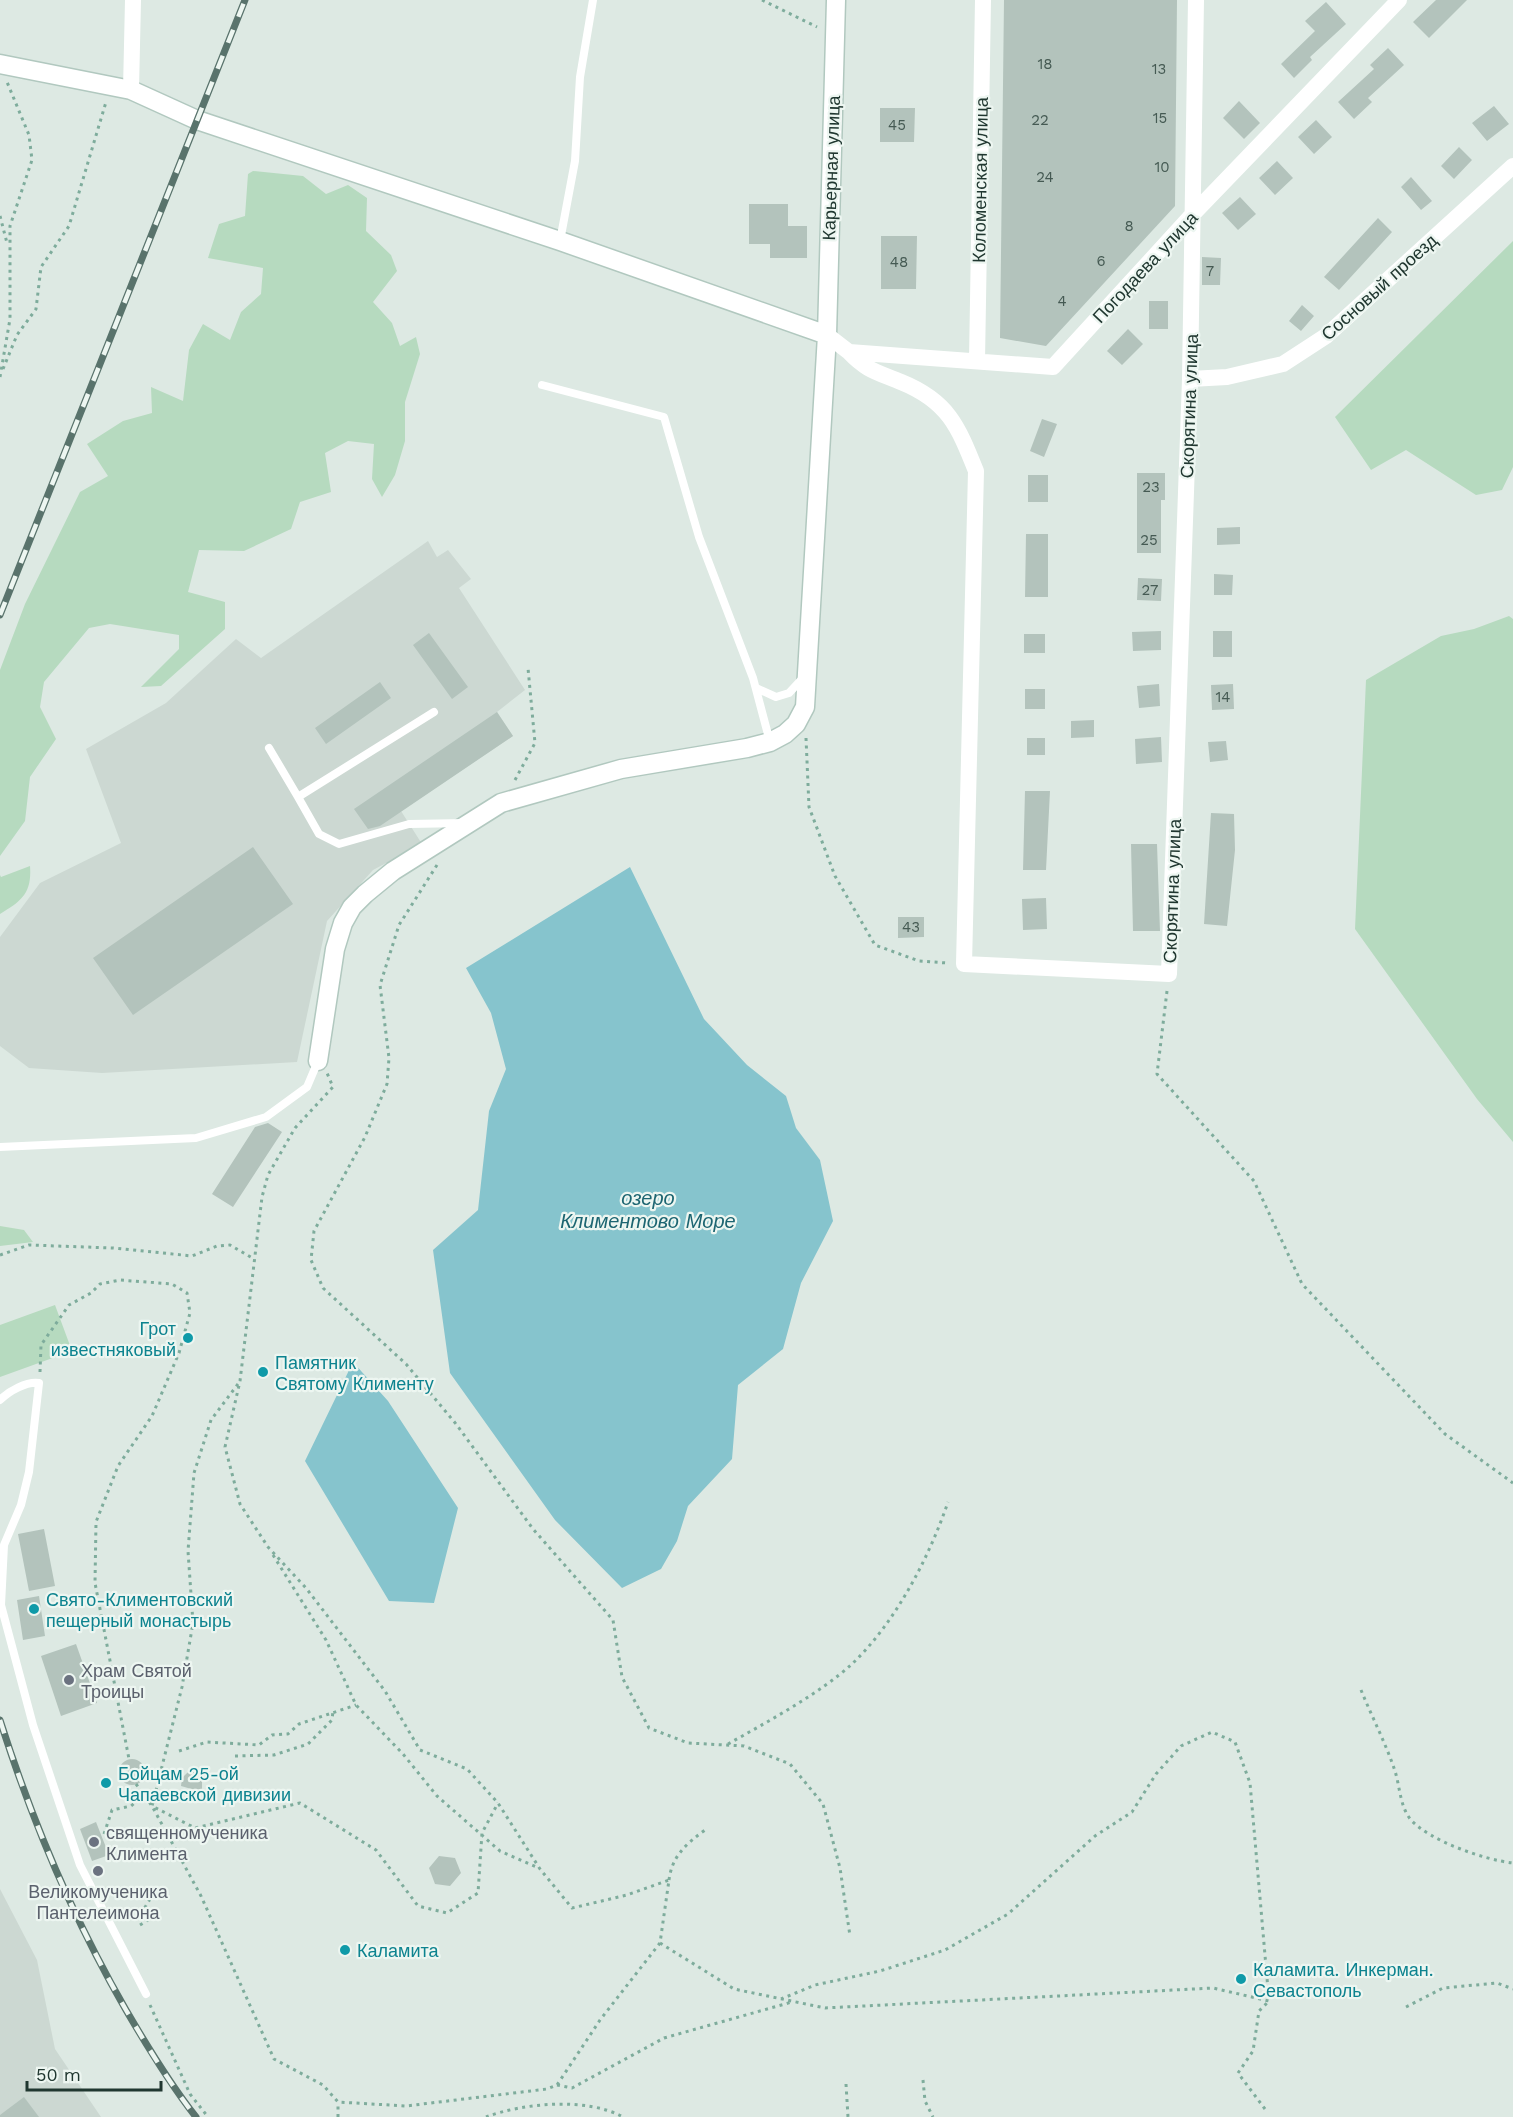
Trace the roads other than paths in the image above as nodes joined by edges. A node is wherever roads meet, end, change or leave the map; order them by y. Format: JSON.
{"nodes":[{"id":1,"x":133,"y":0,"type":"edge"},
{"id":2,"x":593,"y":0,"type":"edge"},
{"id":3,"x":836,"y":0,"type":"edge"},
{"id":4,"x":982,"y":0,"type":"edge"},
{"id":5,"x":1196,"y":0,"type":"edge"},
{"id":6,"x":1399,"y":0,"type":"edge"},
{"id":7,"x":2,"y":70,"type":"edge"},
{"id":8,"x":131,"y":90,"type":"junction"},
{"id":9,"x":1513,"y":166,"type":"edge"},
{"id":10,"x":1194,"y":214,"type":"junction"},
{"id":11,"x":560,"y":241,"type":"junction"},
{"id":12,"x":827,"y":335,"type":"junction"},
{"id":13,"x":849,"y":352,"type":"junction"},
{"id":14,"x":977,"y":361,"type":"junction"},
{"id":15,"x":1190,"y":379,"type":"junction"},
{"id":16,"x":542,"y":385,"type":"dead end"},
{"id":17,"x":807,"y":671,"type":"junction"},
{"id":18,"x":756,"y":688,"type":"junction"},
{"id":19,"x":434,"y":712,"type":"dead end"},
{"id":20,"x":770,"y":742,"type":"junction"},
{"id":21,"x":269,"y":747,"type":"dead end"},
{"id":22,"x":298,"y":797,"type":"junction"},
{"id":23,"x":468,"y":823,"type":"junction"},
{"id":24,"x":318,"y":1061,"type":"joint"},
{"id":25,"x":0,"y":1147,"type":"edge"},
{"id":26,"x":0,"y":1400,"type":"edge"},
{"id":27,"x":146,"y":1994,"type":"road end"}],
"edges":[{"from":1,"to":8,"type":"street"},
{"from":2,"to":11,"type":"lane"},
{"from":3,"to":12,"type":"street","name":"Карьерная улица"},
{"from":4,"to":14,"type":"street","name":"Коломенская улица"},
{"from":5,"to":10,"type":"street","name":"Скорятина улица"},
{"from":6,"to":10,"type":"street","name":"Погодаева улица"},
{"from":7,"to":8,"type":"street"},
{"from":8,"to":11,"type":"street"},
{"from":9,"to":15,"type":"street","name":"Сосновый проезд"},
{"from":10,"to":14,"type":"street","name":"Погодаева улица"},
{"from":10,"to":15,"type":"street","name":"Скорятина улица"},
{"from":11,"to":12,"type":"street"},
{"from":12,"to":13,"type":"street"},
{"from":12,"to":17,"type":"street","name":"Карьерная улица"},
{"from":13,"to":14,"type":"street","name":"Погодаева улица"},
{"from":13,"to":15,"type":"street","name":"Скорятина улица"},
{"from":16,"to":18,"type":"lane"},
{"from":17,"to":18,"type":"lane"},
{"from":17,"to":20,"type":"street","name":"Карьерная улица"},
{"from":18,"to":20,"type":"lane"},
{"from":19,"to":22,"type":"lane"},
{"from":20,"to":23,"type":"street"},
{"from":21,"to":22,"type":"lane"},
{"from":22,"to":23,"type":"lane"},
{"from":23,"to":24,"type":"street"},
{"from":24,"to":25,"type":"lane"},
{"from":26,"to":27,"type":"lane"}]}
